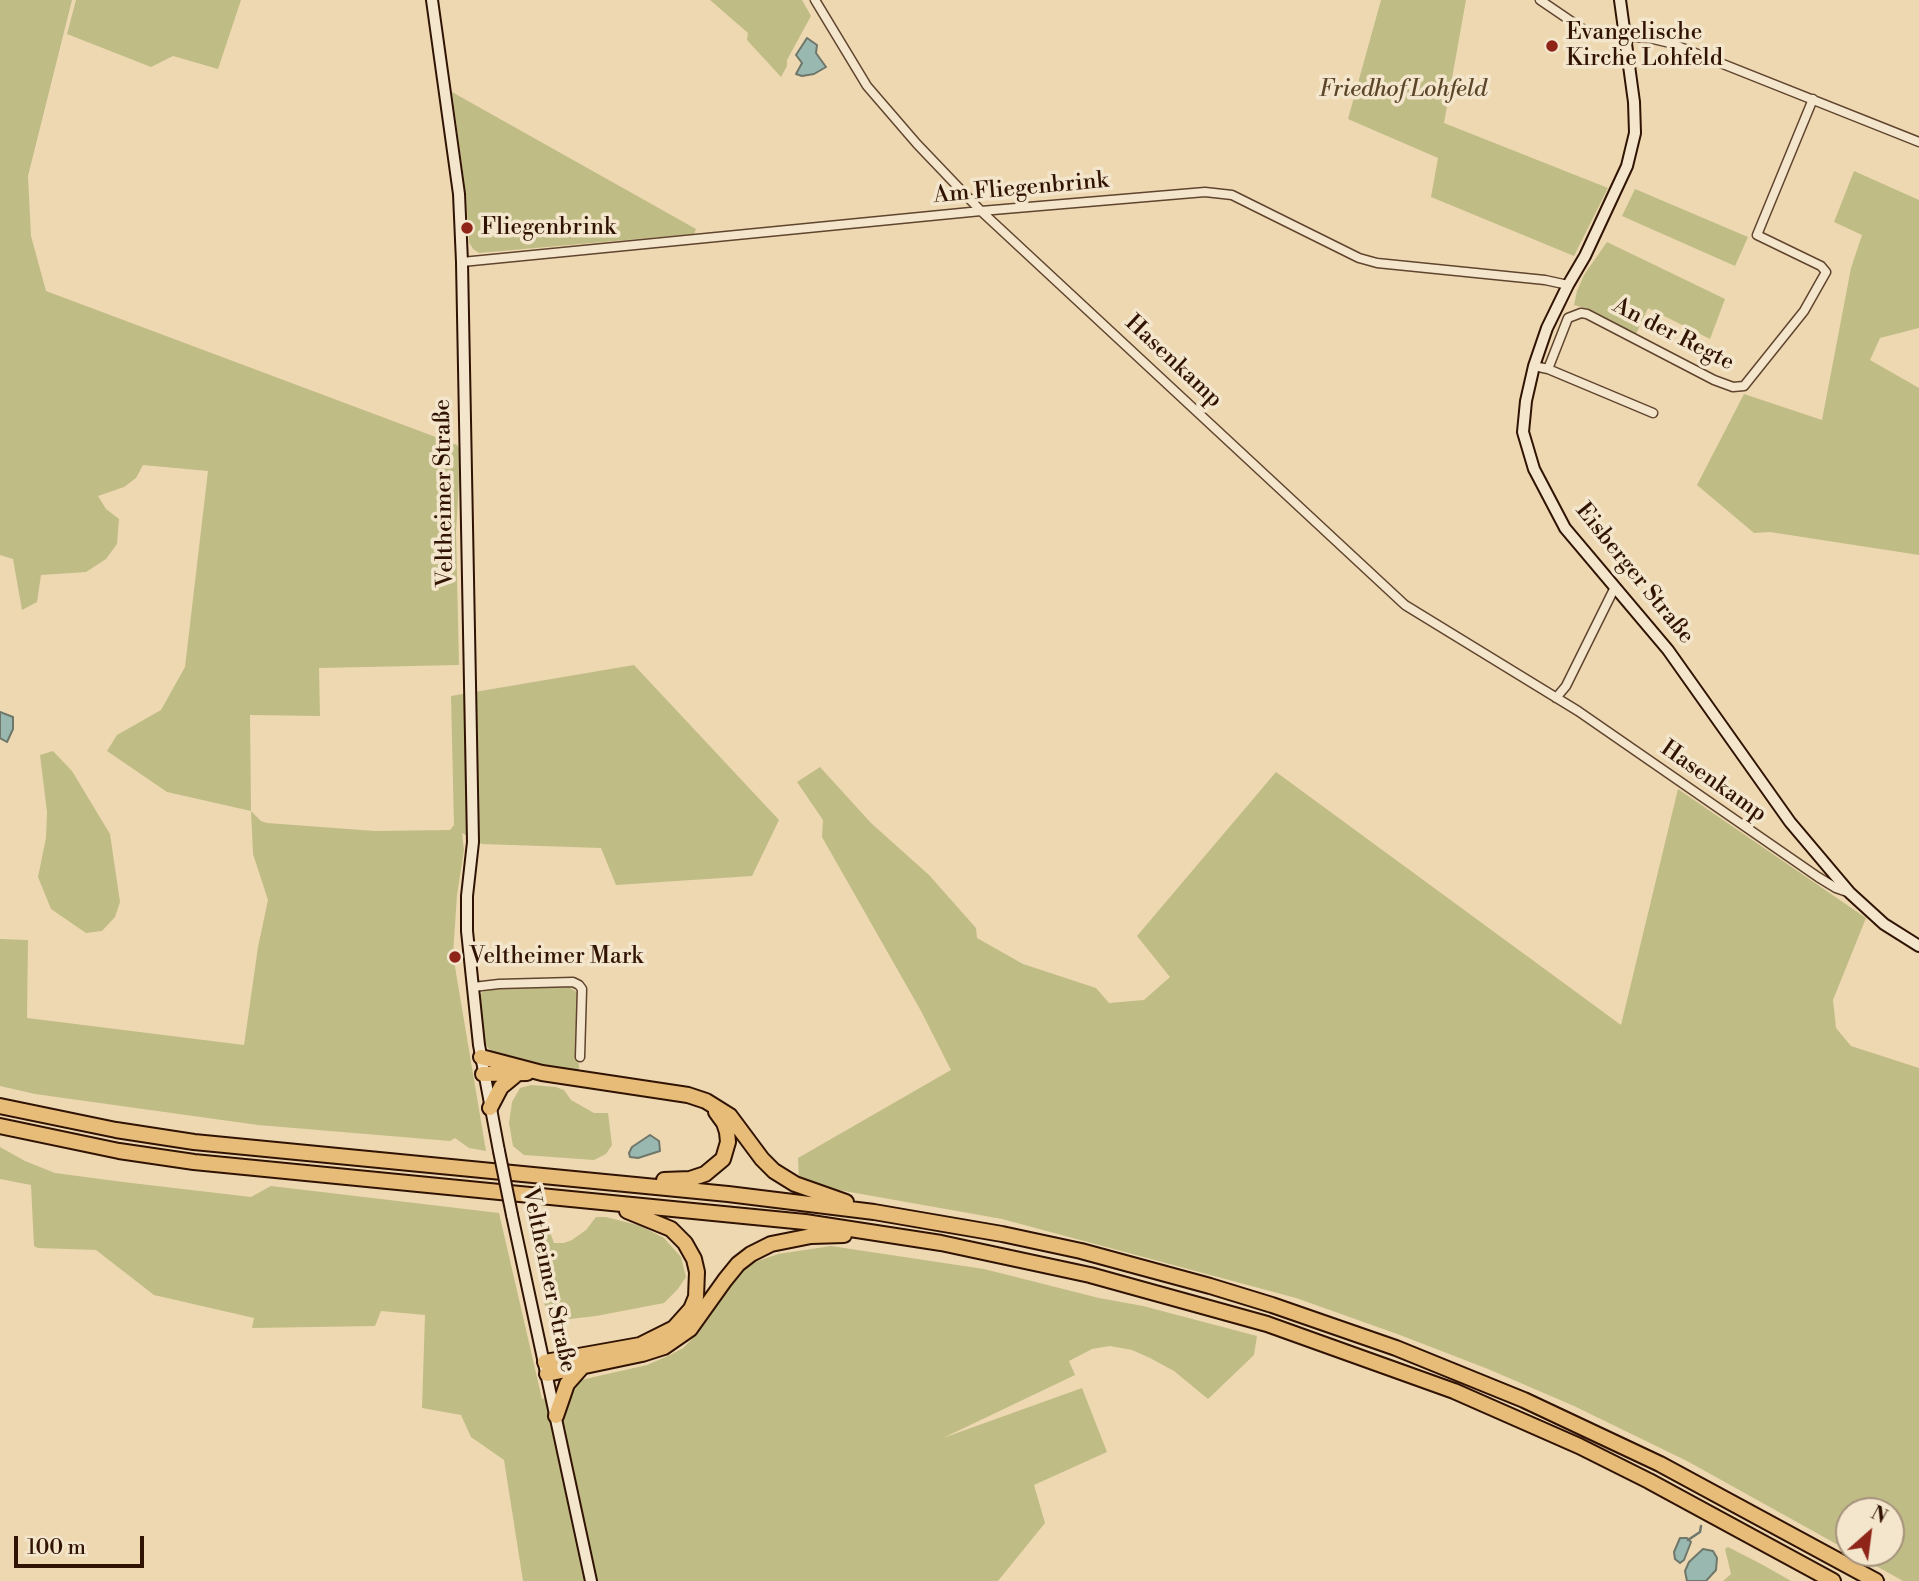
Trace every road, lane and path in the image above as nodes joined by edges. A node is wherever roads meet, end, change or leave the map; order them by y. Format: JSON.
{"nodes":[{"id":1,"x":432,"y":0,"type":"edge"},
{"id":2,"x":815,"y":0,"type":"edge"},
{"id":3,"x":1540,"y":0,"type":"edge"},
{"id":4,"x":1620,"y":0,"type":"edge"},
{"id":5,"x":1626,"y":36,"type":"junction"},
{"id":6,"x":1813,"y":99,"type":"junction"},
{"id":7,"x":1919,"y":142,"type":"edge"},
{"id":8,"x":981,"y":211,"type":"junction"},
{"id":9,"x":462,"y":262,"type":"junction"},
{"id":10,"x":1568,"y":285,"type":"junction"},
{"id":11,"x":1534,"y":366,"type":"junction"},
{"id":12,"x":1548,"y":369,"type":"junction"},
{"id":13,"x":1653,"y":413,"type":"dead end"},
{"id":14,"x":1615,"y":587,"type":"junction"},
{"id":15,"x":1556,"y":698,"type":"junction"},
{"id":16,"x":1850,"y":893,"type":"junction"},
{"id":17,"x":1919,"y":946,"type":"edge"},
{"id":18,"x":473,"y":987,"type":"junction"},
{"id":19,"x":481,"y":1057,"type":"junction"},
{"id":20,"x":580,"y":1058,"type":"dead end"},
{"id":21,"x":518,"y":1073,"type":"junction"},
{"id":22,"x":542,"y":1073,"type":"junction"},
{"id":23,"x":483,"y":1074,"type":"junction"},
{"id":24,"x":688,"y":1095,"type":"junction"},
{"id":25,"x":0,"y":1106,"type":"edge"},
{"id":26,"x":489,"y":1108,"type":"junction"},
{"id":27,"x":0,"y":1126,"type":"edge"},
{"id":28,"x":611,"y":1183,"type":"junction"},
{"id":29,"x":602,"y":1202,"type":"junction"},
{"id":30,"x":874,"y":1212,"type":"junction"},
{"id":31,"x":884,"y":1234,"type":"junction"},
{"id":32,"x":582,"y":1367,"type":"junction"},
{"id":33,"x":546,"y":1368,"type":"junction"},
{"id":34,"x":556,"y":1416,"type":"junction"},
{"id":35,"x":591,"y":1581,"type":"edge"},
{"id":36,"x":1833,"y":1581,"type":"edge"},
{"id":37,"x":1876,"y":1581,"type":"edge"}],
"edges":[{"from":1,"to":9,"type":"main road","name":"Veltheimer Straße"},
{"from":2,"to":8,"type":"street","name":"Hasenkamp"},
{"from":3,"to":5,"type":"street"},
{"from":4,"to":5,"type":"main road","name":"Eisberger Straße"},
{"from":5,"to":6,"type":"street"},
{"from":5,"to":10,"type":"main road","name":"Eisberger Straße"},
{"from":6,"to":7,"type":"street"},
{"from":6,"to":12,"type":"street","name":"An der Regte"},
{"from":8,"to":9,"type":"street","name":"Am Fliegenbrink"},
{"from":8,"to":10,"type":"street","name":"Am Fliegenbrink"},
{"from":8,"to":15,"type":"street","name":"Hasenkamp"},
{"from":9,"to":18,"type":"main road","name":"Veltheimer Straße"},
{"from":10,"to":11,"type":"main road","name":"Eisberger Straße"},
{"from":11,"to":12,"type":"street"},
{"from":11,"to":14,"type":"main road","name":"Eisberger Straße"},
{"from":12,"to":13,"type":"street"},
{"from":14,"to":15,"type":"street"},
{"from":14,"to":16,"type":"main road","name":"Eisberger Straße"},
{"from":15,"to":16,"type":"street","name":"Hasenkamp"},
{"from":16,"to":17,"type":"main road","name":"Eisberger Straße"},
{"from":18,"to":19,"type":"main road","name":"Veltheimer Straße"},
{"from":18,"to":20,"type":"street"},
{"from":19,"to":22,"type":"highway"},
{"from":19,"to":23,"type":"main road","name":"Veltheimer Straße"},
{"from":21,"to":22,"type":"highway"},
{"from":21,"to":23,"type":"highway"},
{"from":21,"to":26,"type":"highway"},
{"from":22,"to":24,"type":"highway"},
{"from":23,"to":26,"type":"main road","name":"Veltheimer Straße"},
{"from":24,"to":28,"type":"highway"},
{"from":24,"to":30,"type":"highway"},
{"from":25,"to":28,"type":"highway"},
{"from":26,"to":33,"type":"main road","name":"Veltheimer Straße","bridge":true},
{"from":27,"to":29,"type":"highway"},
{"from":28,"to":30,"type":"highway"},
{"from":29,"to":31,"type":"highway"},
{"from":29,"to":33,"type":"highway"},
{"from":30,"to":37,"type":"highway"},
{"from":31,"to":32,"type":"highway"},
{"from":31,"to":36,"type":"highway"},
{"from":32,"to":33,"type":"highway"},
{"from":32,"to":34,"type":"highway"},
{"from":33,"to":34,"type":"main road","name":"Veltheimer Straße"},
{"from":34,"to":35,"type":"main road","name":"Veltheimer Straße"}]}
